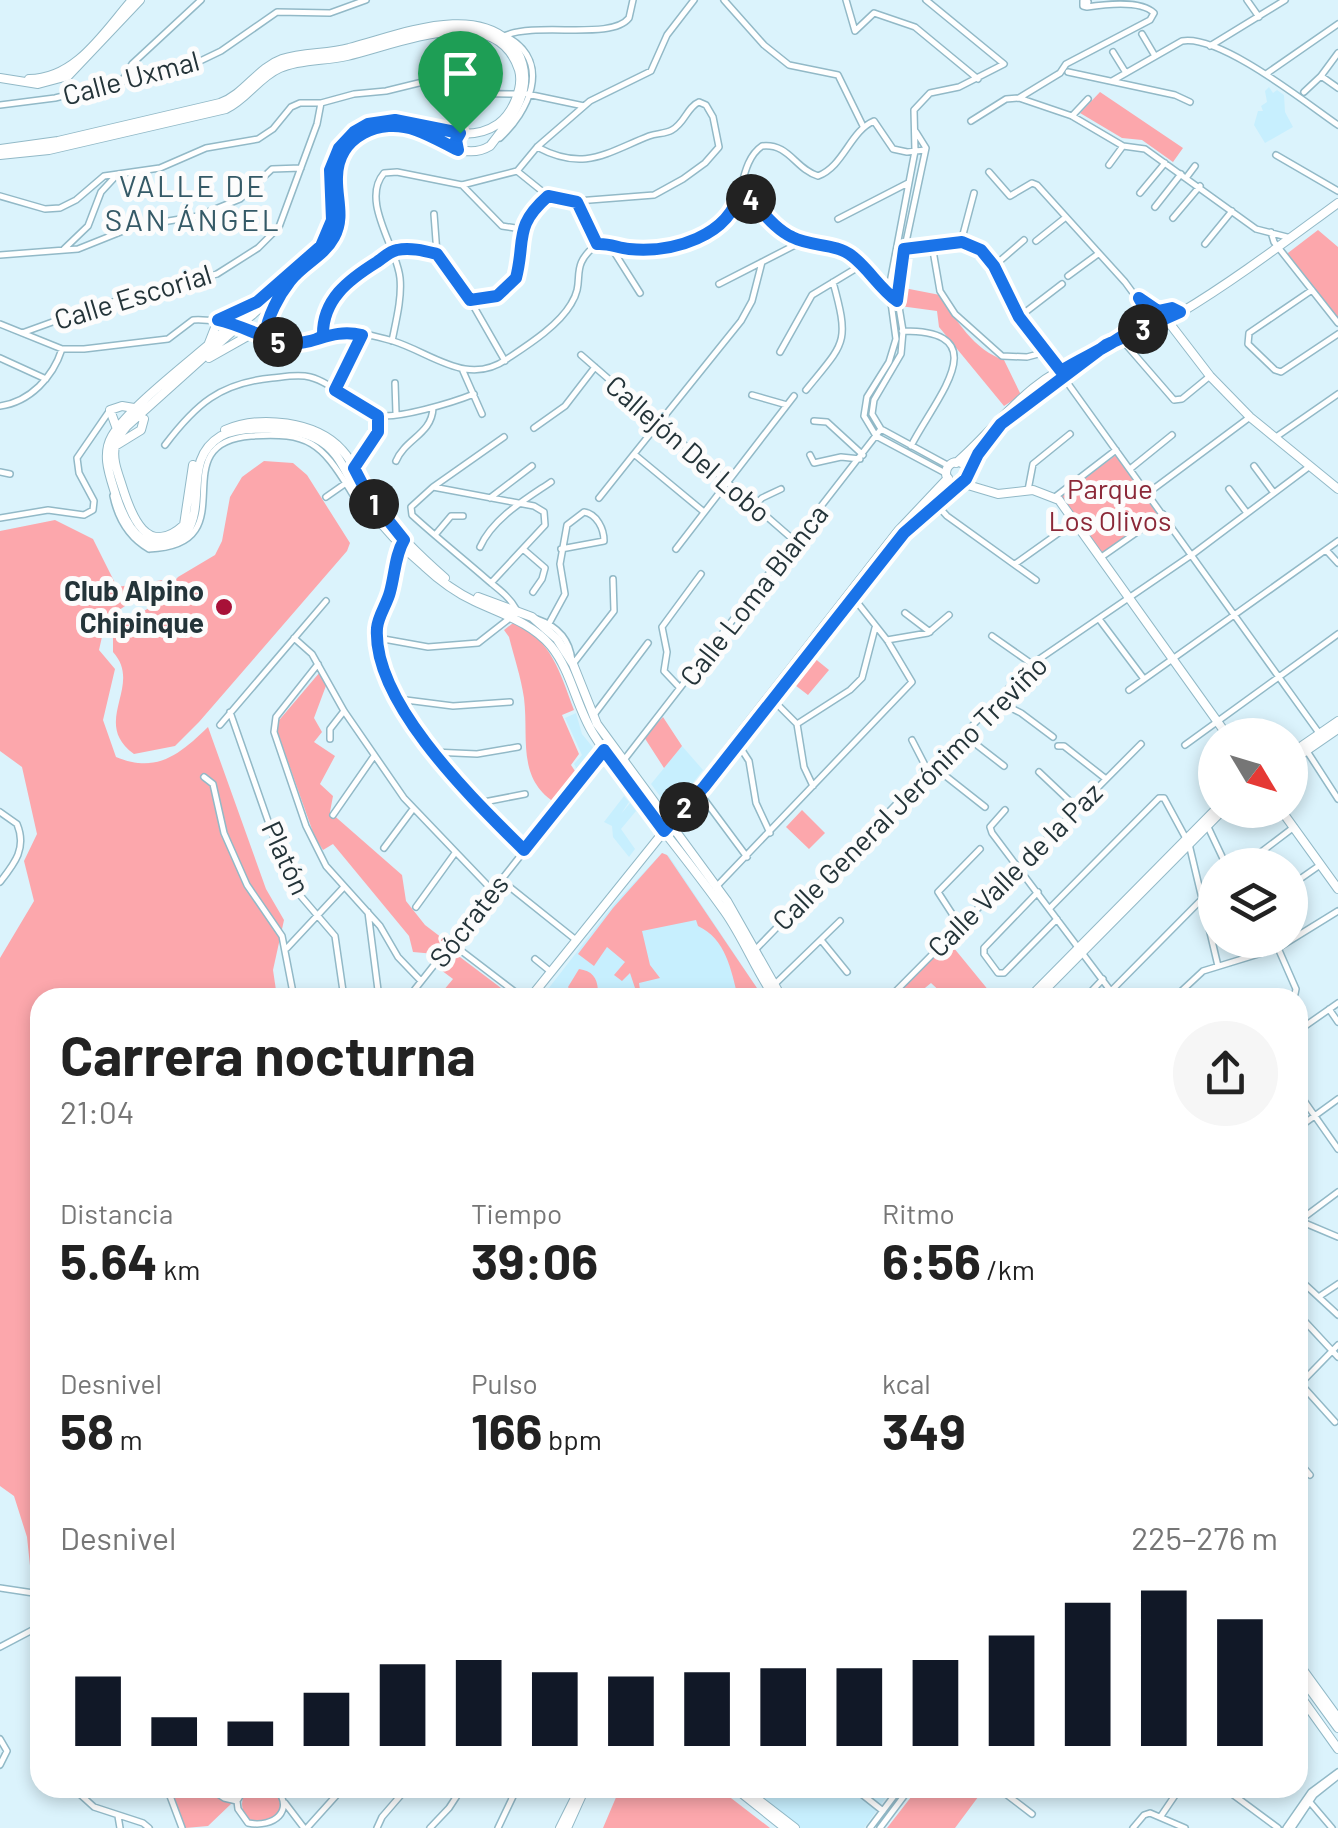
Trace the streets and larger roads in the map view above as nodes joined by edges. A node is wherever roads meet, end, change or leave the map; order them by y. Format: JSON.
{"nodes":[{"id":1,"x":132,"y":0,"type":"edge"},
{"id":2,"x":140,"y":0,"type":"edge"},
{"id":3,"x":200,"y":0,"type":"edge"},
{"id":4,"x":366,"y":0,"type":"edge"},
{"id":5,"x":633,"y":0,"type":"edge"},
{"id":6,"x":694,"y":0,"type":"edge"},
{"id":7,"x":724,"y":0,"type":"edge"},
{"id":8,"x":846,"y":0,"type":"edge"},
{"id":9,"x":926,"y":0,"type":"edge"},
{"id":10,"x":1246,"y":0,"type":"edge"},
{"id":11,"x":1286,"y":0,"type":"edge"},
{"id":12,"x":1089,"y":2,"type":"edge"},
{"id":13,"x":1259,"y":17,"type":"junction"},
{"id":14,"x":1338,"y":24,"type":"edge"},
{"id":15,"x":1142,"y":34,"type":"dead end"},
{"id":16,"x":404,"y":35,"type":"junction"},
{"id":17,"x":505,"y":36,"type":"junction"},
{"id":18,"x":1210,"y":46,"type":"junction"},
{"id":19,"x":1114,"y":52,"type":"dead end"},
{"id":20,"x":1338,"y":53,"type":"edge"},
{"id":21,"x":1155,"y":56,"type":"junction"},
{"id":22,"x":78,"y":64,"type":"junction"},
{"id":23,"x":1068,"y":72,"type":"dead end"},
{"id":24,"x":1126,"y":73,"type":"junction"},
{"id":25,"x":1266,"y":74,"type":"junction"},
{"id":26,"x":0,"y":75,"type":"edge"},
{"id":27,"x":1321,"y":76,"type":"junction"},
{"id":28,"x":439,"y":78,"type":"junction"},
{"id":29,"x":124,"y":79,"type":"junction"},
{"id":30,"x":978,"y":80,"type":"junction"},
{"id":31,"x":1112,"y":82,"type":"junction"},
{"id":32,"x":1338,"y":88,"type":"edge"},
{"id":33,"x":1304,"y":92,"type":"dead end"},
{"id":34,"x":482,"y":94,"type":"junction"},
{"id":35,"x":530,"y":94,"type":"junction"},
{"id":36,"x":1019,"y":98,"type":"junction"},
{"id":37,"x":1088,"y":98,"type":"dead end"},
{"id":38,"x":1190,"y":102,"type":"dead end"},
{"id":39,"x":321,"y":103,"type":"junction"},
{"id":40,"x":0,"y":106,"type":"edge"},
{"id":41,"x":584,"y":106,"type":"junction"},
{"id":42,"x":1072,"y":116,"type":"junction"},
{"id":43,"x":971,"y":121,"type":"dead end"},
{"id":44,"x":1338,"y":125,"type":"edge"},
{"id":45,"x":864,"y":126,"type":"junction"},
{"id":46,"x":482,"y":130,"type":"junction"},
{"id":47,"x":915,"y":131,"type":"junction"},
{"id":48,"x":460,"y":133,"type":"junction"},
{"id":49,"x":490,"y":146,"type":"junction"},
{"id":50,"x":1123,"y":146,"type":"junction"},
{"id":51,"x":537,"y":148,"type":"junction"},
{"id":52,"x":458,"y":150,"type":"junction"},
{"id":53,"x":925,"y":150,"type":"junction"},
{"id":54,"x":915,"y":151,"type":"junction"},
{"id":55,"x":0,"y":152,"type":"edge"},
{"id":56,"x":1276,"y":155,"type":"dead end"},
{"id":57,"x":1165,"y":163,"type":"junction"},
{"id":58,"x":1109,"y":166,"type":"dead end"},
{"id":59,"x":1195,"y":166,"type":"dead end"},
{"id":60,"x":301,"y":168,"type":"junction"},
{"id":61,"x":517,"y":171,"type":"junction"},
{"id":62,"x":989,"y":172,"type":"dead end"},
{"id":63,"x":116,"y":176,"type":"junction"},
{"id":64,"x":1183,"y":176,"type":"junction"},
{"id":65,"x":908,"y":183,"type":"junction"},
{"id":66,"x":462,"y":186,"type":"junction"},
{"id":67,"x":1200,"y":186,"type":"junction"},
{"id":68,"x":740,"y":190,"type":"junction"},
{"id":69,"x":1338,"y":192,"type":"edge"},
{"id":70,"x":974,"y":193,"type":"dead end"},
{"id":71,"x":1140,"y":193,"type":"dead end"},
{"id":72,"x":0,"y":196,"type":"edge"},
{"id":73,"x":548,"y":196,"type":"junction"},
{"id":74,"x":577,"y":202,"type":"junction"},
{"id":75,"x":1155,"y":207,"type":"dead end"},
{"id":76,"x":1336,"y":208,"type":"edge"},
{"id":77,"x":1232,"y":211,"type":"junction"},
{"id":78,"x":434,"y":214,"type":"dead end"},
{"id":79,"x":1066,"y":217,"type":"junction"},
{"id":80,"x":1174,"y":218,"type":"dead end"},
{"id":81,"x":838,"y":220,"type":"dead end"},
{"id":82,"x":522,"y":230,"type":"junction"},
{"id":83,"x":1271,"y":232,"type":"junction"},
{"id":84,"x":1291,"y":238,"type":"junction"},
{"id":85,"x":1024,"y":240,"type":"dead end"},
{"id":86,"x":1036,"y":241,"type":"dead end"},
{"id":87,"x":801,"y":242,"type":"junction"},
{"id":88,"x":962,"y":242,"type":"junction"},
{"id":89,"x":597,"y":244,"type":"junction"},
{"id":90,"x":609,"y":244,"type":"junction"},
{"id":91,"x":1205,"y":244,"type":"dead end"},
{"id":92,"x":932,"y":245,"type":"junction"},
{"id":93,"x":1278,"y":247,"type":"junction"},
{"id":94,"x":904,"y":249,"type":"junction"},
{"id":95,"x":63,"y":250,"type":"junction"},
{"id":96,"x":394,"y":250,"type":"junction"},
{"id":97,"x":437,"y":254,"type":"junction"},
{"id":98,"x":1098,"y":254,"type":"junction"},
{"id":99,"x":0,"y":256,"type":"edge"},
{"id":100,"x":762,"y":262,"type":"junction"},
{"id":101,"x":861,"y":266,"type":"junction"},
{"id":102,"x":994,"y":266,"type":"junction"},
{"id":103,"x":1068,"y":276,"type":"dead end"},
{"id":104,"x":290,"y":280,"type":"junction"},
{"id":105,"x":833,"y":282,"type":"junction"},
{"id":106,"x":719,"y":284,"type":"dead end"},
{"id":107,"x":1062,"y":284,"type":"dead end"},
{"id":108,"x":1312,"y":290,"type":"junction"},
{"id":109,"x":640,"y":292,"type":"dead end"},
{"id":110,"x":889,"y":296,"type":"junction"},
{"id":111,"x":1139,"y":298,"type":"junction"},
{"id":112,"x":470,"y":300,"type":"junction"},
{"id":113,"x":897,"y":301,"type":"junction"},
{"id":114,"x":257,"y":302,"type":"junction"},
{"id":115,"x":1183,"y":310,"type":"junction"},
{"id":116,"x":250,"y":313,"type":"junction"},
{"id":117,"x":1019,"y":317,"type":"junction"},
{"id":118,"x":218,"y":320,"type":"junction"},
{"id":119,"x":1167,"y":320,"type":"junction"},
{"id":120,"x":1338,"y":323,"type":"edge"},
{"id":121,"x":0,"y":324,"type":"edge"},
{"id":122,"x":900,"y":332,"type":"junction"},
{"id":123,"x":22,"y":333,"type":"junction"},
{"id":124,"x":260,"y":334,"type":"junction"},
{"id":125,"x":1338,"y":334,"type":"edge"},
{"id":126,"x":362,"y":335,"type":"junction"},
{"id":127,"x":224,"y":336,"type":"junction"},
{"id":128,"x":323,"y":336,"type":"junction"},
{"id":129,"x":1125,"y":336,"type":"junction"},
{"id":130,"x":1182,"y":340,"type":"junction"},
{"id":131,"x":392,"y":341,"type":"junction"},
{"id":132,"x":207,"y":347,"type":"junction"},
{"id":133,"x":62,"y":349,"type":"junction"},
{"id":134,"x":780,"y":352,"type":"dead end"},
{"id":135,"x":1046,"y":352,"type":"junction"},
{"id":136,"x":581,"y":355,"type":"dead end"},
{"id":137,"x":0,"y":358,"type":"edge"},
{"id":138,"x":505,"y":361,"type":"junction"},
{"id":139,"x":200,"y":362,"type":"junction"},
{"id":140,"x":594,"y":367,"type":"junction"},
{"id":141,"x":463,"y":371,"type":"junction"},
{"id":142,"x":1063,"y":375,"type":"junction"},
{"id":143,"x":1210,"y":376,"type":"junction"},
{"id":144,"x":46,"y":379,"type":"junction"},
{"id":145,"x":396,"y":383,"type":"dead end"},
{"id":146,"x":335,"y":390,"type":"junction"},
{"id":147,"x":806,"y":390,"type":"dead end"},
{"id":148,"x":474,"y":394,"type":"junction"},
{"id":149,"x":1338,"y":394,"type":"edge"},
{"id":150,"x":752,"y":395,"type":"dead end"},
{"id":151,"x":794,"y":396,"type":"dead end"},
{"id":152,"x":787,"y":405,"type":"junction"},
{"id":153,"x":0,"y":406,"type":"edge"},
{"id":154,"x":134,"y":408,"type":"dead end"},
{"id":155,"x":433,"y":408,"type":"junction"},
{"id":156,"x":110,"y":410,"type":"junction"},
{"id":157,"x":396,"y":413,"type":"junction"},
{"id":158,"x":482,"y":414,"type":"dead end"},
{"id":159,"x":378,"y":416,"type":"junction"},
{"id":160,"x":1250,"y":417,"type":"junction"},
{"id":161,"x":144,"y":419,"type":"dead end"},
{"id":162,"x":814,"y":421,"type":"dead end"},
{"id":163,"x":658,"y":422,"type":"junction"},
{"id":164,"x":534,"y":428,"type":"dead end"},
{"id":165,"x":117,"y":429,"type":"junction"},
{"id":166,"x":881,"y":429,"type":"junction"},
{"id":167,"x":1070,"y":434,"type":"dead end"},
{"id":168,"x":1172,"y":435,"type":"dead end"},
{"id":169,"x":876,"y":436,"type":"junction"},
{"id":170,"x":504,"y":437,"type":"dead end"},
{"id":171,"x":1276,"y":438,"type":"junction"},
{"id":172,"x":165,"y":445,"type":"dead end"},
{"id":173,"x":115,"y":446,"type":"junction"},
{"id":174,"x":910,"y":446,"type":"junction"},
{"id":175,"x":1116,"y":450,"type":"junction"},
{"id":176,"x":634,"y":454,"type":"junction"},
{"id":177,"x":810,"y":455,"type":"dead end"},
{"id":178,"x":862,"y":457,"type":"junction"},
{"id":179,"x":396,"y":461,"type":"dead end"},
{"id":180,"x":532,"y":466,"type":"dead end"},
{"id":181,"x":1254,"y":466,"type":"dead end"},
{"id":182,"x":1310,"y":466,"type":"junction"},
{"id":183,"x":1130,"y":469,"type":"junction"},
{"id":184,"x":350,"y":470,"type":"junction"},
{"id":185,"x":950,"y":470,"type":"junction"},
{"id":186,"x":0,"y":472,"type":"edge"},
{"id":187,"x":10,"y":474,"type":"dead end"},
{"id":188,"x":964,"y":479,"type":"junction"},
{"id":189,"x":728,"y":481,"type":"junction"},
{"id":190,"x":551,"y":482,"type":"dead end"},
{"id":191,"x":433,"y":487,"type":"junction"},
{"id":192,"x":781,"y":488,"type":"dead end"},
{"id":193,"x":1229,"y":488,"type":"dead end"},
{"id":194,"x":1338,"y":489,"type":"edge"},
{"id":195,"x":1028,"y":490,"type":"junction"},
{"id":196,"x":934,"y":492,"type":"junction"},
{"id":197,"x":1274,"y":492,"type":"junction"},
{"id":198,"x":1148,"y":493,"type":"junction"},
{"id":199,"x":1055,"y":497,"type":"junction"},
{"id":200,"x":326,"y":498,"type":"dead end"},
{"id":201,"x":490,"y":498,"type":"junction"},
{"id":202,"x":598,"y":498,"type":"dead end"},
{"id":203,"x":519,"y":504,"type":"junction"},
{"id":204,"x":754,"y":506,"type":"junction"},
{"id":205,"x":934,"y":507,"type":"junction"},
{"id":206,"x":704,"y":512,"type":"junction"},
{"id":207,"x":1247,"y":513,"type":"junction"},
{"id":208,"x":1164,"y":514,"type":"junction"},
{"id":209,"x":463,"y":516,"type":"dead end"},
{"id":210,"x":0,"y":518,"type":"edge"},
{"id":211,"x":909,"y":520,"type":"junction"},
{"id":212,"x":1074,"y":522,"type":"junction"},
{"id":213,"x":435,"y":535,"type":"junction"},
{"id":214,"x":1338,"y":541,"type":"edge"},
{"id":215,"x":403,"y":542,"type":"junction"},
{"id":216,"x":796,"y":542,"type":"junction"},
{"id":217,"x":897,"y":542,"type":"junction"},
{"id":218,"x":149,"y":546,"type":"junction"},
{"id":219,"x":480,"y":547,"type":"dead end"},
{"id":220,"x":522,"y":549,"type":"junction"},
{"id":221,"x":561,"y":549,"type":"junction"},
{"id":222,"x":676,"y":549,"type":"dead end"},
{"id":223,"x":1326,"y":550,"type":"junction"},
{"id":224,"x":1192,"y":554,"type":"junction"},
{"id":225,"x":1100,"y":558,"type":"junction"},
{"id":226,"x":876,"y":559,"type":"junction"},
{"id":227,"x":1015,"y":564,"type":"junction"},
{"id":228,"x":1338,"y":564,"type":"edge"},
{"id":229,"x":701,"y":574,"type":"dead end"},
{"id":230,"x":614,"y":579,"type":"dead end"},
{"id":231,"x":1036,"y":580,"type":"dead end"},
{"id":232,"x":491,"y":583,"type":"junction"},
{"id":233,"x":534,"y":592,"type":"dead end"},
{"id":234,"x":853,"y":598,"type":"junction"},
{"id":235,"x":1130,"y":598,"type":"junction"},
{"id":236,"x":326,"y":601,"type":"dead end"},
{"id":237,"x":512,"y":611,"type":"junction"},
{"id":238,"x":905,"y":613,"type":"dead end"},
{"id":239,"x":950,"y":615,"type":"dead end"},
{"id":240,"x":1235,"y":615,"type":"junction"},
{"id":241,"x":527,"y":618,"type":"junction"},
{"id":242,"x":1099,"y":618,"type":"junction"},
{"id":243,"x":548,"y":626,"type":"junction"},
{"id":244,"x":875,"y":628,"type":"junction"},
{"id":245,"x":930,"y":632,"type":"junction"},
{"id":246,"x":1338,"y":634,"type":"edge"},
{"id":247,"x":992,"y":636,"type":"dead end"},
{"id":248,"x":294,"y":638,"type":"junction"},
{"id":249,"x":378,"y":638,"type":"junction"},
{"id":250,"x":887,"y":640,"type":"junction"},
{"id":251,"x":648,"y":644,"type":"dead end"},
{"id":252,"x":1173,"y":658,"type":"junction"},
{"id":253,"x":318,"y":664,"type":"junction"},
{"id":254,"x":572,"y":664,"type":"junction"},
{"id":255,"x":1032,"y":664,"type":"junction"},
{"id":256,"x":1280,"y":676,"type":"junction"},
{"id":257,"x":1144,"y":679,"type":"junction"},
{"id":258,"x":680,"y":688,"type":"junction"},
{"id":259,"x":1129,"y":690,"type":"dead end"},
{"id":260,"x":770,"y":698,"type":"junction"},
{"id":261,"x":398,"y":699,"type":"junction"},
{"id":262,"x":997,"y":701,"type":"junction"},
{"id":263,"x":510,"y":702,"type":"dead end"},
{"id":264,"x":344,"y":711,"type":"junction"},
{"id":265,"x":230,"y":712,"type":"junction"},
{"id":266,"x":593,"y":716,"type":"junction"},
{"id":267,"x":1216,"y":718,"type":"edge"},
{"id":268,"x":1220,"y":718,"type":"edge"},
{"id":269,"x":1338,"y":721,"type":"edge"},
{"id":270,"x":797,"y":724,"type":"junction"},
{"id":271,"x":220,"y":725,"type":"dead end"},
{"id":272,"x":1338,"y":729,"type":"edge"},
{"id":273,"x":964,"y":735,"type":"junction"},
{"id":274,"x":1198,"y":735,"type":"edge"},
{"id":275,"x":1321,"y":737,"type":"junction"},
{"id":276,"x":1053,"y":738,"type":"dead end"},
{"id":277,"x":330,"y":740,"type":"dead end"},
{"id":278,"x":912,"y":740,"type":"dead end"},
{"id":279,"x":738,"y":744,"type":"junction"},
{"id":280,"x":1141,"y":744,"type":"dead end"},
{"id":281,"x":1185,"y":745,"type":"dead end"},
{"id":282,"x":1058,"y":746,"type":"dead end"},
{"id":283,"x":1308,"y":746,"type":"edge"},
{"id":284,"x":518,"y":747,"type":"dead end"},
{"id":285,"x":604,"y":750,"type":"junction"},
{"id":286,"x":434,"y":752,"type":"junction"},
{"id":287,"x":1308,"y":753,"type":"edge"},
{"id":288,"x":374,"y":756,"type":"junction"},
{"id":289,"x":624,"y":760,"type":"junction"},
{"id":290,"x":1004,"y":766,"type":"dead end"},
{"id":291,"x":930,"y":768,"type":"junction"},
{"id":292,"x":1039,"y":772,"type":"dead end"},
{"id":293,"x":204,"y":777,"type":"dead end"},
{"id":294,"x":1106,"y":779,"type":"junction"},
{"id":295,"x":813,"y":786,"type":"junction"},
{"id":296,"x":697,"y":790,"type":"junction"},
{"id":297,"x":525,"y":794,"type":"dead end"},
{"id":298,"x":1338,"y":799,"type":"edge"},
{"id":299,"x":478,"y":803,"type":"junction"},
{"id":300,"x":985,"y":807,"type":"dead end"},
{"id":301,"x":1076,"y":808,"type":"junction"},
{"id":302,"x":413,"y":809,"type":"junction"},
{"id":303,"x":1005,"y":810,"type":"dead end"},
{"id":304,"x":0,"y":812,"type":"edge"},
{"id":305,"x":333,"y":815,"type":"dead end"},
{"id":306,"x":668,"y":827,"type":"junction"},
{"id":307,"x":1201,"y":828,"type":"edge"},
{"id":308,"x":1203,"y":828,"type":"edge"},
{"id":309,"x":1293,"y":828,"type":"edge"},
{"id":310,"x":1295,"y":828,"type":"edge"},
{"id":311,"x":770,"y":833,"type":"junction"},
{"id":312,"x":1188,"y":841,"type":"junction"},
{"id":313,"x":384,"y":848,"type":"dead end"},
{"id":314,"x":1266,"y":848,"type":"edge"},
{"id":315,"x":980,"y":849,"type":"dead end"},
{"id":316,"x":524,"y":850,"type":"junction"},
{"id":317,"x":456,"y":853,"type":"junction"},
{"id":318,"x":746,"y":856,"type":"junction"},
{"id":319,"x":1320,"y":864,"type":"junction"},
{"id":320,"x":1018,"y":866,"type":"junction"},
{"id":321,"x":1308,"y":873,"type":"edge"},
{"id":322,"x":501,"y":880,"type":"junction"},
{"id":323,"x":0,"y":882,"type":"edge"},
{"id":324,"x":716,"y":886,"type":"junction"},
{"id":325,"x":1198,"y":886,"type":"edge"},
{"id":326,"x":343,"y":888,"type":"junction"},
{"id":327,"x":1338,"y":889,"type":"edge"},
{"id":328,"x":492,"y":891,"type":"junction"},
{"id":329,"x":1038,"y":892,"type":"junction"},
{"id":330,"x":1198,"y":903,"type":"edge"},
{"id":331,"x":416,"y":907,"type":"dead end"},
{"id":332,"x":1050,"y":908,"type":"junction"},
{"id":333,"x":1338,"y":910,"type":"edge"},
{"id":334,"x":368,"y":912,"type":"junction"},
{"id":335,"x":318,"y":915,"type":"junction"},
{"id":336,"x":1057,"y":919,"type":"junction"},
{"id":337,"x":840,"y":921,"type":"dead end"},
{"id":338,"x":960,"y":926,"type":"junction"},
{"id":339,"x":1308,"y":929,"type":"edge"},
{"id":340,"x":576,"y":940,"type":"junction"},
{"id":341,"x":821,"y":940,"type":"junction"},
{"id":342,"x":451,"y":944,"type":"junction"},
{"id":343,"x":286,"y":948,"type":"junction"},
{"id":344,"x":756,"y":948,"type":"junction"},
{"id":345,"x":1080,"y":950,"type":"junction"},
{"id":346,"x":1216,"y":958,"type":"edge"},
{"id":347,"x":1245,"y":958,"type":"edge"},
{"id":348,"x":1282,"y":958,"type":"edge"},
{"id":349,"x":535,"y":959,"type":"dead end"},
{"id":350,"x":1218,"y":966,"type":"junction"},
{"id":351,"x":550,"y":972,"type":"junction"},
{"id":352,"x":848,"y":972,"type":"dead end"},
{"id":353,"x":1103,"y":980,"type":"junction"},
{"id":354,"x":421,"y":982,"type":"junction"},
{"id":355,"x":292,"y":988,"type":"edge"},
{"id":356,"x":343,"y":988,"type":"edge"},
{"id":357,"x":378,"y":988,"type":"edge"},
{"id":358,"x":416,"y":988,"type":"edge"},
{"id":359,"x":512,"y":988,"type":"edge"},
{"id":360,"x":535,"y":988,"type":"edge"},
{"id":361,"x":773,"y":988,"type":"edge"},
{"id":362,"x":774,"y":988,"type":"edge"},
{"id":363,"x":780,"y":988,"type":"edge"},
{"id":364,"x":899,"y":988,"type":"edge"},
{"id":365,"x":1039,"y":988,"type":"edge"},
{"id":366,"x":1047,"y":988,"type":"edge"},
{"id":367,"x":1095,"y":988,"type":"edge"},
{"id":368,"x":1109,"y":988,"type":"edge"},
{"id":369,"x":1113,"y":988,"type":"edge"},
{"id":370,"x":1184,"y":988,"type":"edge"},
{"id":371,"x":1296,"y":988,"type":"edge"},
{"id":372,"x":1338,"y":1003,"type":"edge"},
{"id":373,"x":1329,"y":1010,"type":"junction"},
{"id":374,"x":1338,"y":1022,"type":"edge"},
{"id":375,"x":1308,"y":1024,"type":"edge"},
{"id":376,"x":1338,"y":1099,"type":"edge"},
{"id":377,"x":1308,"y":1107,"type":"edge"},
{"id":378,"x":1314,"y":1116,"type":"junction"},
{"id":379,"x":1308,"y":1120,"type":"edge"},
{"id":380,"x":1338,"y":1149,"type":"edge"},
{"id":381,"x":1338,"y":1192,"type":"edge"},
{"id":382,"x":1308,"y":1213,"type":"edge"},
{"id":383,"x":1308,"y":1224,"type":"edge"},
{"id":384,"x":1338,"y":1238,"type":"edge"},
{"id":385,"x":1338,"y":1284,"type":"edge"},
{"id":386,"x":1308,"y":1286,"type":"edge"},
{"id":387,"x":1320,"y":1296,"type":"junction"},
{"id":388,"x":1338,"y":1315,"type":"edge"},
{"id":389,"x":1308,"y":1325,"type":"edge"},
{"id":390,"x":1338,"y":1345,"type":"edge"},
{"id":391,"x":1332,"y":1351,"type":"junction"},
{"id":392,"x":1338,"y":1358,"type":"edge"},
{"id":393,"x":1308,"y":1374,"type":"edge"},
{"id":394,"x":1308,"y":1394,"type":"edge"},
{"id":395,"x":1335,"y":1422,"type":"dead end"},
{"id":396,"x":1308,"y":1473,"type":"edge"},
{"id":397,"x":1310,"y":1475,"type":"dead end"},
{"id":398,"x":0,"y":1588,"type":"edge"},
{"id":399,"x":30,"y":1592,"type":"edge"},
{"id":400,"x":30,"y":1631,"type":"edge"},
{"id":401,"x":0,"y":1647,"type":"edge"},
{"id":402,"x":1308,"y":1677,"type":"edge"},
{"id":403,"x":1308,"y":1687,"type":"edge"},
{"id":404,"x":1308,"y":1700,"type":"edge"},
{"id":405,"x":1308,"y":1706,"type":"edge"},
{"id":406,"x":1338,"y":1718,"type":"edge"},
{"id":407,"x":1338,"y":1728,"type":"edge"},
{"id":408,"x":0,"y":1739,"type":"edge"},
{"id":409,"x":1338,"y":1746,"type":"edge"},
{"id":410,"x":0,"y":1765,"type":"edge"},
{"id":411,"x":1338,"y":1774,"type":"edge"},
{"id":412,"x":1308,"y":1797,"type":"edge"},
{"id":413,"x":85,"y":1798,"type":"edge"},
{"id":414,"x":171,"y":1798,"type":"edge"},
{"id":415,"x":230,"y":1798,"type":"edge"},
{"id":416,"x":283,"y":1798,"type":"edge"},
{"id":417,"x":333,"y":1798,"type":"edge"},
{"id":418,"x":398,"y":1798,"type":"edge"},
{"id":419,"x":456,"y":1798,"type":"edge"},
{"id":420,"x":512,"y":1798,"type":"edge"},
{"id":421,"x":578,"y":1798,"type":"edge"},
{"id":422,"x":748,"y":1798,"type":"edge"},
{"id":423,"x":756,"y":1798,"type":"edge"},
{"id":424,"x":867,"y":1798,"type":"edge"},
{"id":425,"x":895,"y":1798,"type":"edge"},
{"id":426,"x":901,"y":1798,"type":"edge"},
{"id":427,"x":1011,"y":1798,"type":"edge"},
{"id":428,"x":1172,"y":1798,"type":"edge"},
{"id":429,"x":1238,"y":1798,"type":"edge"},
{"id":430,"x":1307,"y":1798,"type":"edge"},
{"id":431,"x":237,"y":1800,"type":"joint"},
{"id":432,"x":1309,"y":1801,"type":"junction"},
{"id":433,"x":284,"y":1802,"type":"junction"},
{"id":434,"x":887,"y":1813,"type":"junction"},
{"id":435,"x":1032,"y":1814,"type":"dead end"},
{"id":436,"x":1158,"y":1815,"type":"junction"},
{"id":437,"x":118,"y":1816,"type":"junction"},
{"id":438,"x":247,"y":1825,"type":"edge"},
{"id":439,"x":120,"y":1828,"type":"edge"},
{"id":440,"x":149,"y":1828,"type":"edge"},
{"id":441,"x":182,"y":1828,"type":"edge"},
{"id":442,"x":261,"y":1828,"type":"edge"},
{"id":443,"x":305,"y":1828,"type":"edge"},
{"id":444,"x":377,"y":1828,"type":"edge"},
{"id":445,"x":430,"y":1828,"type":"edge"},
{"id":446,"x":498,"y":1828,"type":"edge"},
{"id":447,"x":564,"y":1828,"type":"edge"},
{"id":448,"x":785,"y":1828,"type":"edge"},
{"id":449,"x":794,"y":1828,"type":"edge"},
{"id":450,"x":870,"y":1828,"type":"edge"},
{"id":451,"x":880,"y":1828,"type":"edge"},
{"id":452,"x":1133,"y":1828,"type":"edge"},
{"id":453,"x":1184,"y":1828,"type":"edge"},
{"id":454,"x":1278,"y":1828,"type":"edge"},
{"id":455,"x":1289,"y":1828,"type":"edge"},
{"id":456,"x":1332,"y":1828,"type":"edge"}],
"edges":[{"from":1,"to":22,"type":"street"},
{"from":2,"to":22,"type":"street"},
{"from":3,"to":29,"type":"street"},
{"from":4,"to":29,"type":"street","name":"Calle Uxmal"},
{"from":5,"to":17,"type":"street"},
{"from":6,"to":41,"type":"street"},
{"from":7,"to":45,"type":"street"},
{"from":8,"to":30,"type":"street"},
{"from":9,"to":30,"type":"street"},
{"from":10,"to":13,"type":"street"},
{"from":11,"to":13,"type":"street"},
{"from":12,"to":36,"type":"street"},
{"from":13,"to":18,"type":"street"},
{"from":14,"to":25,"type":"street"},
{"from":15,"to":21,"type":"street"},
{"from":16,"to":17,"type":"street"},
{"from":16,"to":46,"type":"street"},
{"from":16,"to":55,"type":"street"},
{"from":17,"to":35,"type":"street"},
{"from":17,"to":49,"type":"street"},
{"from":18,"to":21,"type":"street"},
{"from":18,"to":25,"type":"street"},
{"from":19,"to":24,"type":"street"},
{"from":20,"to":27,"type":"street"},
{"from":21,"to":24,"type":"street"},
{"from":22,"to":26,"type":"street"},
{"from":23,"to":31,"type":"street"},
{"from":24,"to":31,"type":"street"},
{"from":25,"to":44,"type":"street"},
{"from":27,"to":32,"type":"street"},
{"from":27,"to":33,"type":"street"},
{"from":28,"to":34,"type":"street"},
{"from":28,"to":34,"type":"street"},
{"from":28,"to":39,"type":"street"},
{"from":29,"to":40,"type":"street","name":"Calle Uxmal"},
{"from":30,"to":47,"type":"street"},
{"from":31,"to":38,"type":"street"},
{"from":34,"to":46,"type":"street"},
{"from":35,"to":41,"type":"street"},
{"from":35,"to":49,"type":"street"},
{"from":36,"to":42,"type":"street"},
{"from":36,"to":43,"type":"street"},
{"from":37,"to":42,"type":"street"},
{"from":39,"to":60,"type":"street","name":"Calle Escorial"},
{"from":39,"to":63,"type":"street"},
{"from":41,"to":51,"type":"street"},
{"from":42,"to":50,"type":"street"},
{"from":45,"to":54,"type":"street"},
{"from":45,"to":68,"type":"street"},
{"from":46,"to":48,"type":"street"},
{"from":47,"to":53,"type":"street"},
{"from":47,"to":54,"type":"street"},
{"from":48,"to":52,"type":"street"},
{"from":48,"to":114,"type":"street"},
{"from":49,"to":52,"type":"street"},
{"from":50,"to":57,"type":"street"},
{"from":50,"to":58,"type":"street"},
{"from":51,"to":61,"type":"street"},
{"from":51,"to":74,"type":"street"},
{"from":52,"to":104,"type":"street"},
{"from":53,"to":54,"type":"street"},
{"from":53,"to":94,"type":"street"},
{"from":54,"to":65,"type":"street"},
{"from":56,"to":69,"type":"street"},
{"from":57,"to":64,"type":"street"},
{"from":57,"to":71,"type":"street"},
{"from":59,"to":64,"type":"street"},
{"from":60,"to":95,"type":"street"},
{"from":60,"to":123,"type":"street","name":"Calle Escorial"},
{"from":61,"to":66,"type":"street"},
{"from":61,"to":73,"type":"street"},
{"from":62,"to":79,"type":"street"},
{"from":63,"to":72,"type":"street"},
{"from":63,"to":95,"type":"street"},
{"from":64,"to":67,"type":"street"},
{"from":64,"to":75,"type":"street"},
{"from":65,"to":81,"type":"street"},
{"from":65,"to":110,"type":"street"},
{"from":66,"to":82,"type":"street"},
{"from":66,"to":96,"type":"street"},
{"from":67,"to":77,"type":"street"},
{"from":67,"to":80,"type":"street"},
{"from":68,"to":87,"type":"street"},
{"from":68,"to":90,"type":"street"},
{"from":70,"to":88,"type":"street"},
{"from":73,"to":74,"type":"street"},
{"from":73,"to":82,"type":"street"},
{"from":74,"to":89,"type":"street"},
{"from":76,"to":84,"type":"street"},
{"from":77,"to":83,"type":"street"},
{"from":77,"to":91,"type":"street"},
{"from":78,"to":97,"type":"street"},
{"from":79,"to":86,"type":"street"},
{"from":79,"to":98,"type":"street"},
{"from":82,"to":112,"type":"street"},
{"from":83,"to":84,"type":"street"},
{"from":83,"to":93,"type":"street"},
{"from":84,"to":93,"type":"street"},
{"from":85,"to":102,"type":"street"},
{"from":87,"to":100,"type":"street"},
{"from":87,"to":101,"type":"street"},
{"from":88,"to":92,"type":"street"},
{"from":88,"to":102,"type":"street"},
{"from":89,"to":90,"type":"street"},
{"from":89,"to":138,"type":"street"},
{"from":90,"to":109,"type":"street"},
{"from":92,"to":94,"type":"street"},
{"from":92,"to":135,"type":"street"},
{"from":93,"to":108,"type":"street"},
{"from":93,"to":115,"type":"street"},
{"from":94,"to":113,"type":"street"},
{"from":95,"to":99,"type":"street"},
{"from":96,"to":97,"type":"street"},
{"from":96,"to":128,"type":"street"},
{"from":96,"to":131,"type":"street"},
{"from":97,"to":112,"type":"street"},
{"from":98,"to":103,"type":"street"},
{"from":98,"to":111,"type":"street"},
{"from":100,"to":106,"type":"street"},
{"from":100,"to":163,"type":"street"},
{"from":101,"to":105,"type":"street"},
{"from":101,"to":110,"type":"street"},
{"from":102,"to":117,"type":"street"},
{"from":104,"to":116,"type":"street"},
{"from":104,"to":124,"type":"street"},
{"from":105,"to":134,"type":"street"},
{"from":105,"to":147,"type":"street"},
{"from":107,"to":117,"type":"street"},
{"from":108,"to":120,"type":"street"},
{"from":108,"to":125,"type":"street"},
{"from":110,"to":113,"type":"street"},
{"from":110,"to":122,"type":"street"},
{"from":111,"to":115,"type":"street"},
{"from":111,"to":129,"type":"street"},
{"from":112,"to":138,"type":"street"},
{"from":113,"to":122,"type":"street"},
{"from":114,"to":116,"type":"street"},
{"from":114,"to":118,"type":"street"},
{"from":115,"to":119,"type":"street"},
{"from":115,"to":130,"type":"street"},
{"from":116,"to":127,"type":"street","bridge":true},
{"from":117,"to":135,"type":"street"},
{"from":118,"to":124,"type":"street"},
{"from":118,"to":132,"type":"street"},
{"from":118,"to":133,"type":"street"},
{"from":119,"to":129,"type":"street"},
{"from":119,"to":130,"type":"street"},
{"from":121,"to":123,"type":"street"},
{"from":122,"to":166,"type":"street"},
{"from":122,"to":169,"type":"street"},
{"from":122,"to":174,"type":"street"},
{"from":123,"to":133,"type":"street"},
{"from":124,"to":128,"type":"street"},
{"from":124,"to":139,"type":"street"},
{"from":126,"to":128,"type":"street"},
{"from":126,"to":131,"type":"street"},
{"from":126,"to":146,"type":"street"},
{"from":127,"to":132,"type":"street"},
{"from":127,"to":139,"type":"street"},
{"from":129,"to":142,"type":"street"},
{"from":129,"to":143,"type":"street"},
{"from":130,"to":143,"type":"street"},
{"from":131,"to":141,"type":"street"},
{"from":132,"to":165,"type":"street"},
{"from":133,"to":144,"type":"street"},
{"from":135,"to":142,"type":"street"},
{"from":136,"to":140,"type":"street","name":"Callejón Del Lobo"},
{"from":137,"to":144,"type":"street"},
{"from":138,"to":141,"type":"street"},
{"from":139,"to":173,"type":"street"},
{"from":140,"to":163,"type":"street","name":"Callejón Del Lobo"},
{"from":140,"to":164,"type":"street"},
{"from":141,"to":148,"type":"street"},
{"from":142,"to":175,"type":"street"},
{"from":142,"to":185,"type":"street"},
{"from":142,"to":188,"type":"street"},
{"from":143,"to":160,"type":"street"},
{"from":144,"to":153,"type":"street"},
{"from":145,"to":157,"type":"street"},
{"from":146,"to":159,"type":"street"},
{"from":146,"to":172,"type":"street"},
{"from":148,"to":155,"type":"street"},
{"from":148,"to":158,"type":"street"},
{"from":149,"to":171,"type":"street"},
{"from":150,"to":152,"type":"street"},
{"from":151,"to":152,"type":"street"},
{"from":152,"to":189,"type":"street"},
{"from":154,"to":156,"type":"street"},
{"from":155,"to":157,"type":"street"},
{"from":155,"to":179,"type":"street"},
{"from":156,"to":165,"type":"street"},
{"from":156,"to":210,"type":"street"},
{"from":157,"to":159,"type":"street"},
{"from":159,"to":184,"type":"street"},
{"from":160,"to":171,"type":"street"},
{"from":160,"to":198,"type":"street"},
{"from":161,"to":173,"type":"street"},
{"from":162,"to":178,"type":"street"},
{"from":163,"to":176,"type":"street"},
{"from":163,"to":189,"type":"street","name":"Callejón Del Lobo"},
{"from":165,"to":218,"type":"street"},
{"from":166,"to":169,"type":"street","name":"Calle Loma Blanca"},
{"from":166,"to":174,"type":"street"},
{"from":167,"to":195,"type":"street"},
{"from":168,"to":183,"type":"street"},
{"from":169,"to":178,"type":"street","name":"Calle Loma Blanca"},
{"from":169,"to":185,"type":"street"},
{"from":170,"to":191,"type":"street"},
{"from":171,"to":182,"type":"street"},
{"from":173,"to":184,"type":"street"},
{"from":174,"to":185,"type":"street"},
{"from":175,"to":183,"type":"street"},
{"from":175,"to":199,"type":"street"},
{"from":176,"to":202,"type":"street"},
{"from":176,"to":206,"type":"street"},
{"from":177,"to":178,"type":"street"},
{"from":178,"to":216,"type":"street","name":"Calle Loma Blanca"},
{"from":180,"to":201,"type":"street"},
{"from":181,"to":197,"type":"street"},
{"from":182,"to":194,"type":"street"},
{"from":182,"to":197,"type":"street","name":"Calle General Jerónimo Treviño"},
{"from":183,"to":198,"type":"street"},
{"from":184,"to":200,"type":"street"},
{"from":184,"to":215,"type":"street"},
{"from":184,"to":215,"type":"street"},
{"from":184,"to":218,"type":"street"},
{"from":184,"to":218,"type":"street"},
{"from":185,"to":188,"type":"street"},
{"from":185,"to":188,"type":"street"},
{"from":185,"to":196,"type":"street"},
{"from":186,"to":187,"type":"street"},
{"from":188,"to":195,"type":"street"},
{"from":188,"to":205,"type":"street"},
{"from":189,"to":204,"type":"street","name":"Callejón Del Lobo"},
{"from":189,"to":206,"type":"street"},
{"from":190,"to":203,"type":"street"},
{"from":191,"to":201,"type":"street"},
{"from":191,"to":213,"type":"street"},
{"from":192,"to":204,"type":"street"},
{"from":193,"to":207,"type":"street"},
{"from":195,"to":199,"type":"street"},
{"from":196,"to":205,"type":"street"},
{"from":196,"to":211,"type":"street"},
{"from":197,"to":207,"type":"street","name":"Calle General Jerónimo Treviño"},
{"from":198,"to":208,"type":"street"},
{"from":199,"to":212,"type":"street"},
{"from":201,"to":203,"type":"street"},
{"from":203,"to":219,"type":"street"},
{"from":203,"to":220,"type":"street"},
{"from":204,"to":216,"type":"street","name":"Callejón Del Lobo"},
{"from":205,"to":217,"type":"street"},
{"from":205,"to":227,"type":"street"},
{"from":206,"to":222,"type":"street"},
{"from":207,"to":224,"type":"street","name":"Calle General Jerónimo Treviño"},
{"from":208,"to":224,"type":"street"},
{"from":208,"to":225,"type":"street"},
{"from":209,"to":213,"type":"street"},
{"from":211,"to":217,"type":"street"},
{"from":211,"to":226,"type":"street"},
{"from":212,"to":225,"type":"street"},
{"from":212,"to":227,"type":"street"},
{"from":213,"to":232,"type":"street"},
{"from":214,"to":223,"type":"street"},
{"from":215,"to":237,"type":"street"},
{"from":215,"to":249,"type":"street"},
{"from":216,"to":258,"type":"street","name":"Calle Loma Blanca"},
{"from":217,"to":226,"type":"street"},
{"from":217,"to":234,"type":"street"},
{"from":220,"to":232,"type":"street"},
{"from":220,"to":233,"type":"street"},
{"from":221,"to":221,"type":"street"},
{"from":221,"to":243,"type":"street"},
{"from":223,"to":228,"type":"street"},
{"from":223,"to":240,"type":"street"},
{"from":224,"to":235,"type":"street","name":"Calle General Jerónimo Treviño"},
{"from":224,"to":240,"type":"street"},
{"from":225,"to":235,"type":"street"},
{"from":226,"to":260,"type":"street"},
{"from":227,"to":231,"type":"street"},
{"from":229,"to":258,"type":"street"},
{"from":230,"to":254,"type":"street"},
{"from":232,"to":237,"type":"street"},
{"from":234,"to":244,"type":"street"},
{"from":234,"to":260,"type":"street"},
{"from":235,"to":242,"type":"street","name":"Calle General Jerónimo Treviño"},
{"from":235,"to":252,"type":"street"},
{"from":236,"to":248,"type":"street"},
{"from":237,"to":241,"type":"street"},
{"from":237,"to":249,"type":"street"},
{"from":238,"to":245,"type":"street"},
{"from":239,"to":245,"type":"street"},
{"from":240,"to":252,"type":"street"},
{"from":240,"to":256,"type":"street"},
{"from":241,"to":243,"type":"street"},
{"from":241,"to":285,"type":"street"},
{"from":242,"to":255,"type":"street","name":"Calle General Jerónimo Treviño"},
{"from":242,"to":257,"type":"street"},
{"from":243,"to":254,"type":"street"},
{"from":244,"to":250,"type":"street"},
{"from":244,"to":270,"type":"street"},
{"from":245,"to":250,"type":"street"},
{"from":246,"to":256,"type":"street"},
{"from":247,"to":255,"type":"street"},
{"from":248,"to":253,"type":"street"},
{"from":248,"to":265,"type":"street"},
{"from":249,"to":261,"type":"street"},
{"from":250,"to":295,"type":"street"},
{"from":251,"to":266,"type":"street"},
{"from":252,"to":257,"type":"street"},
{"from":252,"to":267,"type":"street"},
{"from":253,"to":264,"type":"street"},
{"from":253,"to":326,"type":"street"},
{"from":254,"to":266,"type":"street"},
{"from":255,"to":262,"type":"street","name":"Calle General Jerónimo Treviño"},
{"from":256,"to":268,"type":"street"},
{"from":256,"to":275,"type":"street"},
{"from":257,"to":259,"type":"street"},
{"from":258,"to":289,"type":"street","name":"Calle Loma Blanca"},
{"from":260,"to":270,"type":"street"},
{"from":260,"to":279,"type":"street"},
{"from":260,"to":296,"type":"street"},
{"from":261,"to":263,"type":"street"},
{"from":261,"to":286,"type":"street"},
{"from":262,"to":273,"type":"street","name":"Calle General Jerónimo Treviño"},
{"from":262,"to":276,"type":"street"},
{"from":264,"to":277,"type":"street"},
{"from":264,"to":288,"type":"street"},
{"from":265,"to":271,"type":"street"},
{"from":265,"to":335,"type":"street","name":"Platón"},
{"from":266,"to":289,"type":"street"},
{"from":269,"to":275,"type":"street"},
{"from":270,"to":295,"type":"street"},
{"from":272,"to":275,"type":"street"},
{"from":273,"to":290,"type":"street"},
{"from":273,"to":291,"type":"street","name":"Calle General Jerónimo Treviño"},
{"from":274,"to":281,"type":"street"},
{"from":275,"to":283,"type":"street"},
{"from":278,"to":291,"type":"street"},
{"from":279,"to":296,"type":"street"},
{"from":279,"to":311,"type":"street"},
{"from":280,"to":294,"type":"street","name":"Calle Valle de la Paz"},
{"from":282,"to":294,"type":"street"},
{"from":284,"to":286,"type":"street"},
{"from":285,"to":306,"type":"street"},
{"from":285,"to":316,"type":"street","name":"Sócrates"},
{"from":286,"to":299,"type":"street"},
{"from":287,"to":298,"type":"street"},
{"from":288,"to":302,"type":"street"},
{"from":288,"to":305,"type":"street"},
{"from":289,"to":306,"type":"street"},
{"from":291,"to":300,"type":"street"},
{"from":291,"to":344,"type":"street","name":"Calle General Jerónimo Treviño"},
{"from":292,"to":301,"type":"street"},
{"from":293,"to":343,"type":"street"},
{"from":294,"to":301,"type":"street","name":"Calle Valle de la Paz"},
{"from":295,"to":311,"type":"street"},
{"from":296,"to":306,"type":"street"},
{"from":296,"to":318,"type":"street"},
{"from":297,"to":299,"type":"street"},
{"from":299,"to":316,"type":"street"},
{"from":301,"to":320,"type":"street","name":"Calle Valle de la Paz"},
{"from":302,"to":313,"type":"street"},
{"from":302,"to":317,"type":"street"},
{"from":303,"to":320,"type":"street"},
{"from":304,"to":323,"type":"street"},
{"from":306,"to":324,"type":"street"},
{"from":306,"to":340,"type":"street"},
{"from":306,"to":361,"type":"street"},
{"from":307,"to":312,"type":"street"},
{"from":308,"to":312,"type":"street"},
{"from":309,"to":314,"type":"street"},
{"from":310,"to":319,"type":"street"},
{"from":311,"to":318,"type":"street"},
{"from":312,"to":325,"type":"street"},
{"from":312,"to":332,"type":"street"},
{"from":312,"to":345,"type":"street"},
{"from":315,"to":338,"type":"street"},
{"from":316,"to":322,"type":"street","name":"Sócrates"},
{"from":317,"to":328,"type":"street"},
{"from":317,"to":331,"type":"street"},
{"from":318,"to":324,"type":"street"},
{"from":319,"to":321,"type":"street"},
{"from":319,"to":327,"type":"street"},
{"from":320,"to":329,"type":"street"},
{"from":320,"to":338,"type":"street","name":"Calle Valle de la Paz"},
{"from":322,"to":328,"type":"street","name":"Sócrates"},
{"from":322,"to":340,"type":"street"},
{"from":324,"to":344,"type":"street"},
{"from":326,"to":334,"type":"street"},
{"from":326,"to":335,"type":"street"},
{"from":328,"to":342,"type":"street","name":"Sócrates"},
{"from":329,"to":332,"type":"street"},
{"from":329,"to":336,"type":"street"},
{"from":330,"to":369,"type":"street"},
{"from":332,"to":336,"type":"street"},
{"from":333,"to":339,"type":"street"},
{"from":334,"to":354,"type":"street"},
{"from":334,"to":357,"type":"street"},
{"from":335,"to":343,"type":"street"},
{"from":335,"to":356,"type":"street","name":"Platón"},
{"from":336,"to":345,"type":"street"},
{"from":337,"to":341,"type":"street"},
{"from":338,"to":364,"type":"street","name":"Calle Valle de la Paz"},
{"from":340,"to":351,"type":"street"},
{"from":341,"to":352,"type":"street"},
{"from":341,"to":363,"type":"street"},
{"from":342,"to":354,"type":"street","name":"Sócrates"},
{"from":342,"to":359,"type":"street"},
{"from":343,"to":355,"type":"street"},
{"from":344,"to":362,"type":"street"},
{"from":345,"to":353,"type":"street"},
{"from":345,"to":365,"type":"street"},
{"from":345,"to":366,"type":"street"},
{"from":346,"to":350,"type":"street"},
{"from":347,"to":350,"type":"street"},
{"from":348,"to":371,"type":"street"},
{"from":349,"to":351,"type":"street"},
{"from":350,"to":370,"type":"street"},
{"from":351,"to":360,"type":"street"},
{"from":353,"to":367,"type":"street"},
{"from":353,"to":368,"type":"street"},
{"from":354,"to":358,"type":"street","name":"Sócrates"},
{"from":372,"to":373,"type":"street"},
{"from":373,"to":374,"type":"street"},
{"from":373,"to":375,"type":"street"},
{"from":376,"to":378,"type":"street"},
{"from":377,"to":378,"type":"street"},
{"from":378,"to":379,"type":"street"},
{"from":378,"to":380,"type":"street"},
{"from":381,"to":382,"type":"street"},
{"from":383,"to":384,"type":"street"},
{"from":385,"to":387,"type":"street"},
{"from":386,"to":387,"type":"street"},
{"from":387,"to":388,"type":"street"},
{"from":389,"to":391,"type":"street"},
{"from":390,"to":391,"type":"street"},
{"from":391,"to":392,"type":"street"},
{"from":391,"to":393,"type":"street"},
{"from":394,"to":395,"type":"street"},
{"from":396,"to":397,"type":"street"},
{"from":398,"to":399,"type":"street"},
{"from":400,"to":401,"type":"street"},
{"from":402,"to":406,"type":"street"},
{"from":403,"to":407,"type":"street"},
{"from":404,"to":409,"type":"street"},
{"from":405,"to":409,"type":"street"},
{"from":408,"to":410,"type":"street"},
{"from":411,"to":412,"type":"street"},
{"from":411,"to":432,"type":"street"},
{"from":413,"to":437,"type":"street"},
{"from":414,"to":441,"type":"street"},
{"from":415,"to":431,"type":"street"},
{"from":416,"to":433,"type":"street"},
{"from":417,"to":443,"type":"street"},
{"from":418,"to":444,"type":"street"},
{"from":419,"to":445,"type":"street"},
{"from":420,"to":446,"type":"street"},
{"from":421,"to":447,"type":"street"},
{"from":422,"to":448,"type":"street"},
{"from":423,"to":449,"type":"street"},
{"from":424,"to":434,"type":"street"},
{"from":425,"to":434,"type":"street"},
{"from":426,"to":434,"type":"street"},
{"from":427,"to":435,"type":"street"},
{"from":428,"to":436,"type":"street"},
{"from":429,"to":454,"type":"street"},
{"from":430,"to":455,"type":"street"},
{"from":431,"to":438,"type":"street"},
{"from":432,"to":455,"type":"street"},
{"from":432,"to":456,"type":"street"},
{"from":433,"to":442,"type":"street"},
{"from":433,"to":443,"type":"street"},
{"from":434,"to":450,"type":"street"},
{"from":434,"to":451,"type":"street"},
{"from":436,"to":452,"type":"street"},
{"from":436,"to":453,"type":"street"},
{"from":437,"to":439,"type":"street"},
{"from":437,"to":440,"type":"street"},
{"from":438,"to":442,"type":"street"}]}
